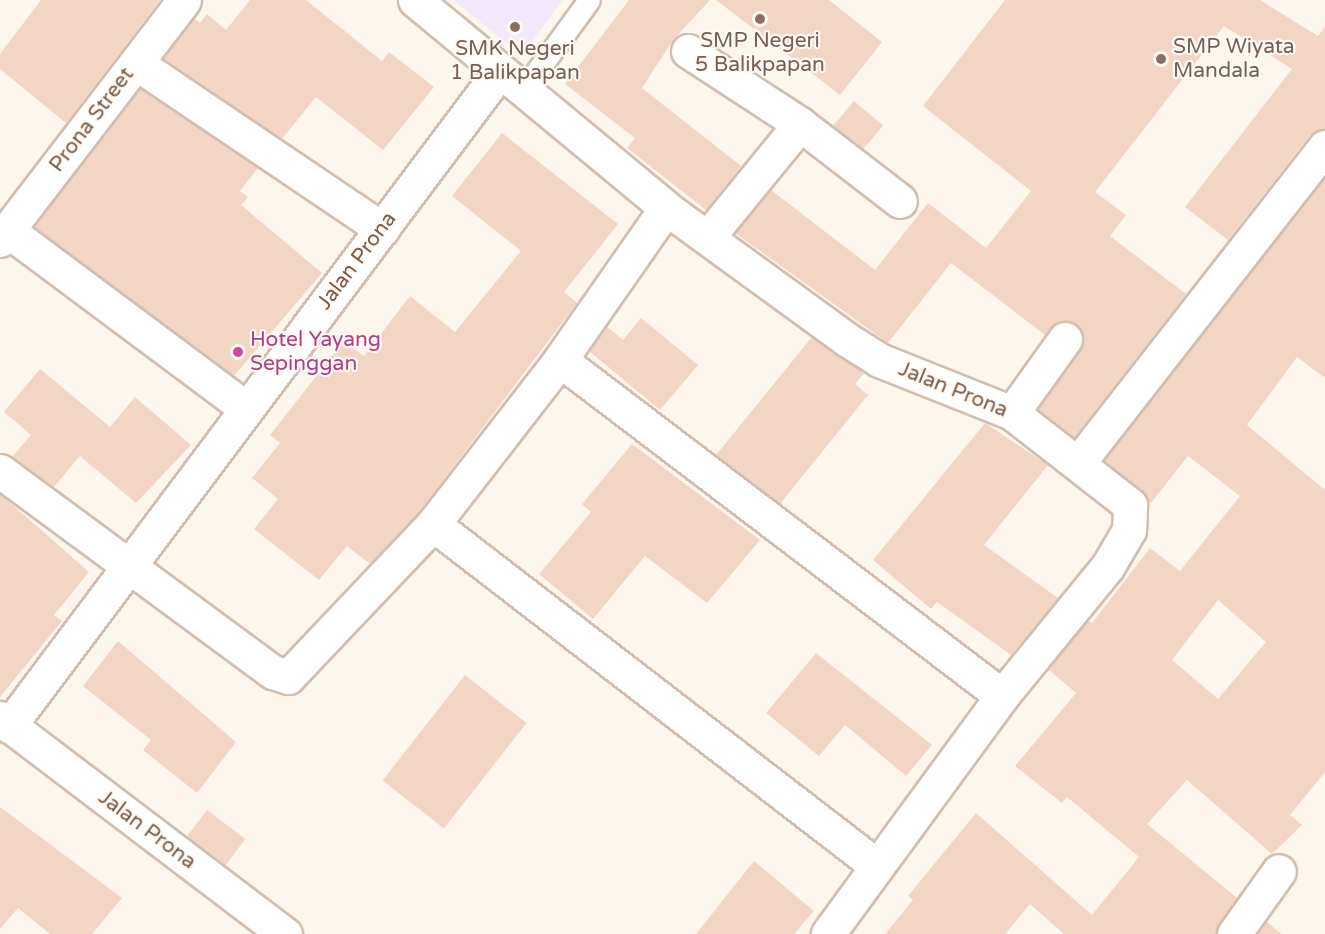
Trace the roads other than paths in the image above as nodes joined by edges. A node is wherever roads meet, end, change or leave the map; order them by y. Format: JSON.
{"nodes":[{"id":1,"x":184,"y":0,"type":"edge"},
{"id":2,"x":415,"y":0,"type":"edge"},
{"id":3,"x":589,"y":0,"type":"edge"},
{"id":4,"x":688,"y":51,"type":"dead end"},
{"id":5,"x":136,"y":63,"type":"junction"},
{"id":6,"x":512,"y":80,"type":"junction"},
{"id":7,"x":800,"y":124,"type":"junction"},
{"id":8,"x":1325,"y":147,"type":"edge"},
{"id":9,"x":900,"y":201,"type":"dead end"},
{"id":10,"x":666,"y":208,"type":"junction"},
{"id":11,"x":382,"y":229,"type":"junction"},
{"id":12,"x":4,"y":235,"type":"edge"},
{"id":13,"x":708,"y":237,"type":"junction"},
{"id":14,"x":1065,"y":339,"type":"dead end"},
{"id":15,"x":560,"y":360,"type":"junction"},
{"id":16,"x":246,"y":409,"type":"junction"},
{"id":17,"x":1012,"y":412,"type":"junction"},
{"id":18,"x":1078,"y":463,"type":"junction"},
{"id":19,"x":0,"y":471,"type":"edge"},
{"id":20,"x":433,"y":524,"type":"junction"},
{"id":21,"x":129,"y":567,"type":"junction"},
{"id":22,"x":1002,"y":696,"type":"junction"},
{"id":23,"x":5,"y":722,"type":"edge"},
{"id":24,"x":878,"y":866,"type":"junction"},
{"id":25,"x":1279,"y":871,"type":"dead end"},
{"id":26,"x":285,"y":934,"type":"edge"},
{"id":27,"x":828,"y":934,"type":"edge"},
{"id":28,"x":1234,"y":934,"type":"edge"}],
"edges":[{"from":1,"to":5,"type":"street","name":"Prona Street"},
{"from":2,"to":6,"type":"street","name":"Jalan Prona"},
{"from":3,"to":6,"type":"lane","name":"Jalan Prona"},
{"from":4,"to":7,"type":"street"},
{"from":5,"to":11,"type":"street"},
{"from":5,"to":12,"type":"street","name":"Prona Street"},
{"from":6,"to":10,"type":"street","name":"Jalan Prona"},
{"from":6,"to":11,"type":"street","name":"Jalan Prona"},
{"from":7,"to":9,"type":"street"},
{"from":7,"to":13,"type":"street"},
{"from":8,"to":18,"type":"street"},
{"from":10,"to":13,"type":"street","name":"Jalan Prona"},
{"from":10,"to":15,"type":"street"},
{"from":11,"to":16,"type":"street","name":"Jalan Prona"},
{"from":12,"to":16,"type":"street"},
{"from":13,"to":17,"type":"street","name":"Jalan Prona"},
{"from":14,"to":17,"type":"street"},
{"from":15,"to":20,"type":"street"},
{"from":15,"to":22,"type":"street"},
{"from":16,"to":21,"type":"street","name":"Jalan Prona"},
{"from":17,"to":18,"type":"street","name":"Jalan Prona"},
{"from":18,"to":22,"type":"street","name":"Jalan Prona"},
{"from":19,"to":21,"type":"street"},
{"from":20,"to":21,"type":"street"},
{"from":20,"to":24,"type":"street"},
{"from":21,"to":23,"type":"street","name":"Jalan Prona"},
{"from":22,"to":24,"type":"street","name":"Jalan Prona"},
{"from":23,"to":26,"type":"street","name":"Jalan Prona"},
{"from":24,"to":27,"type":"street","name":"Jalan Prona"},
{"from":25,"to":28,"type":"street"}]}
